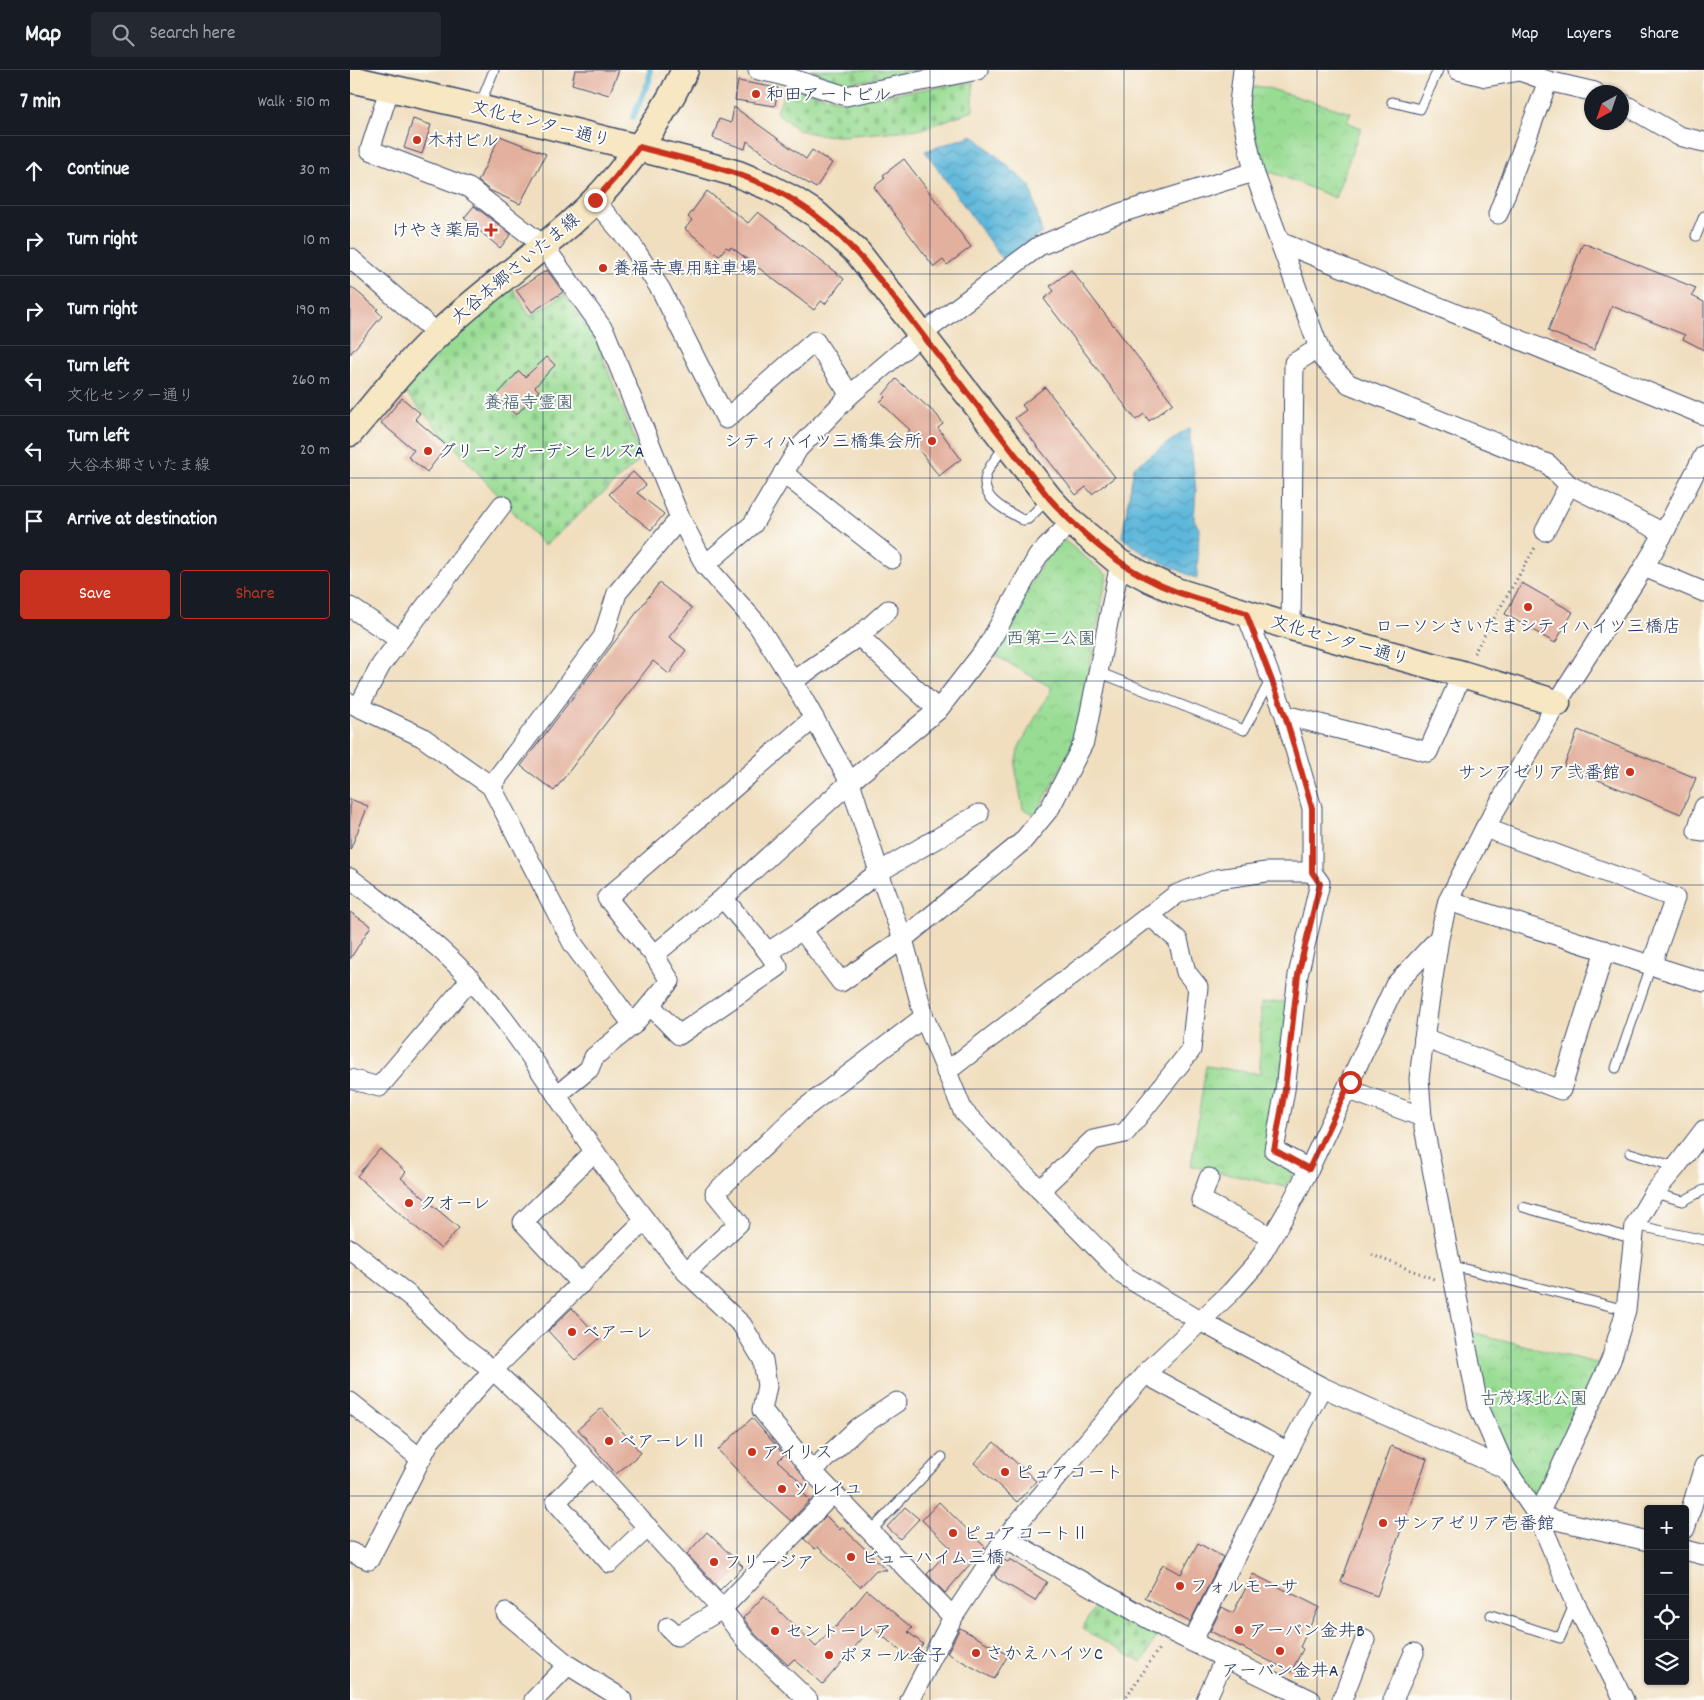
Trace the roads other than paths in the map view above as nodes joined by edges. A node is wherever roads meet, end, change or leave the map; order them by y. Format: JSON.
{"nodes":[{"id":1,"x":494,"y":70,"type":"edge"},
{"id":2,"x":685,"y":70,"type":"edge"},
{"id":3,"x":758,"y":70,"type":"edge"},
{"id":4,"x":978,"y":70,"type":"edge"},
{"id":5,"x":1243,"y":70,"type":"edge"},
{"id":6,"x":1438,"y":70,"type":"edge"},
{"id":7,"x":1458,"y":70,"type":"edge"},
{"id":8,"x":1520,"y":70,"type":"edge"},
{"id":9,"x":350,"y":80,"type":"edge"},
{"id":10,"x":1548,"y":81,"type":"junction"},
{"id":11,"x":390,"y":87,"type":"junction"},
{"id":12,"x":1584,"y":89,"type":"edge"},
{"id":13,"x":1392,"y":102,"type":"dead end"},
{"id":14,"x":1629,"y":107,"type":"edge"},
{"id":15,"x":479,"y":108,"type":"junction"},
{"id":16,"x":1704,"y":142,"type":"edge"},
{"id":17,"x":639,"y":147,"type":"junction"},
{"id":18,"x":1254,"y":172,"type":"junction"},
{"id":19,"x":595,"y":200,"type":"junction"},
{"id":20,"x":1498,"y":214,"type":"dead end"},
{"id":21,"x":1704,"y":216,"type":"edge"},
{"id":22,"x":1696,"y":236,"type":"dead end"},
{"id":23,"x":1280,"y":242,"type":"junction"},
{"id":24,"x":544,"y":246,"type":"junction"},
{"id":25,"x":350,"y":258,"type":"edge"},
{"id":26,"x":438,"y":334,"type":"junction"},
{"id":27,"x":922,"y":334,"type":"junction"},
{"id":28,"x":1319,"y":348,"type":"junction"},
{"id":29,"x":850,"y":395,"type":"junction"},
{"id":30,"x":1704,"y":415,"type":"edge"},
{"id":31,"x":350,"y":433,"type":"edge"},
{"id":32,"x":1007,"y":444,"type":"junction"},
{"id":33,"x":1704,"y":455,"type":"edge"},
{"id":34,"x":783,"y":474,"type":"junction"},
{"id":35,"x":1569,"y":485,"type":"junction"},
{"id":36,"x":1049,"y":498,"type":"junction"},
{"id":37,"x":502,"y":505,"type":"dead end"},
{"id":38,"x":680,"y":518,"type":"junction"},
{"id":39,"x":1071,"y":522,"type":"junction"},
{"id":40,"x":1545,"y":531,"type":"road end"},
{"id":41,"x":1664,"y":533,"type":"junction"},
{"id":42,"x":892,"y":559,"type":"dead end"},
{"id":43,"x":1120,"y":562,"type":"junction"},
{"id":44,"x":705,"y":565,"type":"junction"},
{"id":45,"x":1644,"y":567,"type":"junction"},
{"id":46,"x":1704,"y":592,"type":"edge"},
{"id":47,"x":350,"y":607,"type":"edge"},
{"id":48,"x":888,"y":610,"type":"dead end"},
{"id":49,"x":1246,"y":613,"type":"junction"},
{"id":50,"x":1291,"y":627,"type":"junction"},
{"id":51,"x":860,"y":636,"type":"junction"},
{"id":52,"x":400,"y":640,"type":"junction"},
{"id":53,"x":1098,"y":672,"type":"junction"},
{"id":54,"x":1462,"y":674,"type":"junction"},
{"id":55,"x":1271,"y":678,"type":"junction"},
{"id":56,"x":794,"y":681,"type":"junction"},
{"id":57,"x":1557,"y":703,"type":"junction"},
{"id":58,"x":354,"y":704,"type":"edge"},
{"id":59,"x":938,"y":710,"type":"junction"},
{"id":60,"x":1285,"y":715,"type":"junction"},
{"id":61,"x":814,"y":718,"type":"junction"},
{"id":62,"x":850,"y":782,"type":"junction"},
{"id":63,"x":491,"y":786,"type":"junction"},
{"id":64,"x":1704,"y":807,"type":"edge"},
{"id":65,"x":979,"y":814,"type":"dead end"},
{"id":66,"x":1485,"y":828,"type":"junction"},
{"id":67,"x":1704,"y":832,"type":"edge"},
{"id":68,"x":879,"y":872,"type":"junction"},
{"id":69,"x":1312,"y":872,"type":"junction"},
{"id":70,"x":350,"y":878,"type":"edge"},
{"id":71,"x":723,"y":898,"type":"junction"},
{"id":72,"x":1448,"y":902,"type":"junction"},
{"id":73,"x":1150,"y":915,"type":"junction"},
{"id":74,"x":802,"y":930,"type":"junction"},
{"id":75,"x":1439,"y":938,"type":"junction"},
{"id":76,"x":903,"y":939,"type":"junction"},
{"id":77,"x":1605,"y":950,"type":"junction"},
{"id":78,"x":768,"y":952,"type":"junction"},
{"id":79,"x":654,"y":955,"type":"junction"},
{"id":80,"x":1651,"y":966,"type":"junction"},
{"id":81,"x":471,"y":979,"type":"junction"},
{"id":82,"x":1704,"y":982,"type":"edge"},
{"id":83,"x":650,"y":1005,"type":"junction"},
{"id":84,"x":924,"y":1017,"type":"junction"},
{"id":85,"x":633,"y":1025,"type":"junction"},
{"id":86,"x":1424,"y":1038,"type":"junction"},
{"id":87,"x":1616,"y":1068,"type":"dead end"},
{"id":88,"x":946,"y":1072,"type":"junction"},
{"id":89,"x":350,"y":1080,"type":"edge"},
{"id":90,"x":1348,"y":1089,"type":"junction"},
{"id":91,"x":557,"y":1095,"type":"junction"},
{"id":92,"x":1422,"y":1117,"type":"junction"},
{"id":93,"x":1704,"y":1130,"type":"edge"},
{"id":94,"x":594,"y":1152,"type":"junction"},
{"id":95,"x":1630,"y":1153,"type":"dead end"},
{"id":96,"x":1676,"y":1167,"type":"junction"},
{"id":97,"x":1309,"y":1169,"type":"junction"},
{"id":98,"x":1209,"y":1178,"type":"dead end"},
{"id":99,"x":1040,"y":1190,"type":"junction"},
{"id":100,"x":1704,"y":1190,"type":"edge"},
{"id":101,"x":1654,"y":1193,"type":"junction"},
{"id":102,"x":1523,"y":1207,"type":"dead end"},
{"id":103,"x":645,"y":1220,"type":"junction"},
{"id":104,"x":1635,"y":1232,"type":"junction"},
{"id":105,"x":1272,"y":1236,"type":"junction"},
{"id":106,"x":1704,"y":1240,"type":"edge"},
{"id":107,"x":350,"y":1249,"type":"edge"},
{"id":108,"x":1450,"y":1265,"type":"junction"},
{"id":109,"x":686,"y":1272,"type":"junction"},
{"id":110,"x":581,"y":1284,"type":"junction"},
{"id":111,"x":1626,"y":1310,"type":"junction"},
{"id":112,"x":1200,"y":1321,"type":"junction"},
{"id":113,"x":493,"y":1370,"type":"junction"},
{"id":114,"x":1145,"y":1374,"type":"junction"},
{"id":115,"x":1322,"y":1387,"type":"junction"},
{"id":116,"x":350,"y":1402,"type":"edge"},
{"id":117,"x":897,"y":1402,"type":"dead end"},
{"id":118,"x":1288,"y":1452,"type":"junction"},
{"id":119,"x":942,"y":1457,"type":"dead end"},
{"id":120,"x":421,"y":1459,"type":"junction"},
{"id":121,"x":592,"y":1466,"type":"junction"},
{"id":122,"x":1704,"y":1466,"type":"edge"},
{"id":123,"x":1506,"y":1469,"type":"junction"},
{"id":124,"x":812,"y":1471,"type":"junction"},
{"id":125,"x":833,"y":1493,"type":"junction"},
{"id":126,"x":1538,"y":1516,"type":"junction"},
{"id":127,"x":1689,"y":1516,"type":"edge"},
{"id":128,"x":648,"y":1528,"type":"junction"},
{"id":129,"x":870,"y":1533,"type":"junction"},
{"id":130,"x":1005,"y":1538,"type":"junction"},
{"id":131,"x":1644,"y":1540,"type":"edge"},
{"id":132,"x":1689,"y":1551,"type":"edge"},
{"id":133,"x":350,"y":1552,"type":"edge"},
{"id":134,"x":1704,"y":1555,"type":"edge"},
{"id":135,"x":1575,"y":1603,"type":"junction"},
{"id":136,"x":722,"y":1608,"type":"junction"},
{"id":137,"x":506,"y":1613,"type":"dead end"},
{"id":138,"x":1491,"y":1615,"type":"dead end"},
{"id":139,"x":953,"y":1617,"type":"junction"},
{"id":140,"x":668,"y":1627,"type":"dead end"},
{"id":141,"x":1365,"y":1640,"type":"dead end"},
{"id":142,"x":1192,"y":1642,"type":"junction"},
{"id":143,"x":1414,"y":1653,"type":"dead end"},
{"id":144,"x":1225,"y":1658,"type":"junction"},
{"id":145,"x":568,"y":1665,"type":"junction"},
{"id":146,"x":534,"y":1700,"type":"edge"},
{"id":147,"x":622,"y":1700,"type":"edge"},
{"id":148,"x":808,"y":1700,"type":"edge"},
{"id":149,"x":910,"y":1700,"type":"edge"},
{"id":150,"x":1206,"y":1700,"type":"edge"},
{"id":151,"x":1311,"y":1700,"type":"edge"},
{"id":152,"x":1342,"y":1700,"type":"edge"},
{"id":153,"x":1394,"y":1700,"type":"edge"},
{"id":154,"x":1624,"y":1700,"type":"edge"}],
"edges":[{"from":1,"to":15,"type":"lane"},
{"from":2,"to":17,"type":"street","name":"大谷本郷さいたま線"},
{"from":3,"to":4,"type":"street"},
{"from":5,"to":18,"type":"street"},
{"from":6,"to":13,"type":"lane"},
{"from":7,"to":8,"type":"street"},
{"from":8,"to":10,"type":"street"},
{"from":9,"to":11,"type":"street","name":"文化センター通り"},
{"from":10,"to":12,"type":"street"},
{"from":10,"to":20,"type":"street"},
{"from":11,"to":15,"type":"street","name":"文化センター通り"},
{"from":11,"to":24,"type":"street"},
{"from":14,"to":16,"type":"street"},
{"from":15,"to":17,"type":"street","name":"文化センター通り"},
{"from":17,"to":19,"type":"street","name":"大谷本郷さいたま線"},
{"from":17,"to":27,"type":"street","name":"文化センター通り"},
{"from":18,"to":23,"type":"street"},
{"from":18,"to":27,"type":"street"},
{"from":19,"to":24,"type":"street","name":"大谷本郷さいたま線"},
{"from":19,"to":29,"type":"street"},
{"from":21,"to":22,"type":"lane"},
{"from":23,"to":28,"type":"street"},
{"from":23,"to":30,"type":"street"},
{"from":24,"to":26,"type":"street","name":"大谷本郷さいたま線"},
{"from":24,"to":38,"type":"street"},
{"from":25,"to":26,"type":"street"},
{"from":26,"to":31,"type":"street","name":"大谷本郷さいたま線"},
{"from":27,"to":29,"type":"street"},
{"from":27,"to":32,"type":"street","name":"文化センター通り"},
{"from":28,"to":35,"type":"street"},
{"from":28,"to":50,"type":"street"},
{"from":29,"to":34,"type":"street"},
{"from":32,"to":36,"type":"street","name":"文化センター通り"},
{"from":32,"to":36,"type":"lane"},
{"from":33,"to":41,"type":"street"},
{"from":34,"to":42,"type":"street"},
{"from":34,"to":44,"type":"street"},
{"from":35,"to":40,"type":"street"},
{"from":35,"to":41,"type":"street"},
{"from":36,"to":39,"type":"street","name":"文化センター通り"},
{"from":37,"to":52,"type":"street"},
{"from":38,"to":44,"type":"street"},
{"from":38,"to":63,"type":"street"},
{"from":39,"to":43,"type":"street","name":"文化センター通り"},
{"from":39,"to":59,"type":"street"},
{"from":41,"to":45,"type":"street"},
{"from":43,"to":49,"type":"street","name":"文化センター通り"},
{"from":43,"to":53,"type":"street"},
{"from":44,"to":56,"type":"street"},
{"from":45,"to":46,"type":"street"},
{"from":45,"to":57,"type":"street"},
{"from":47,"to":52,"type":"street"},
{"from":48,"to":51,"type":"street"},
{"from":49,"to":50,"type":"street","name":"文化センター通り"},
{"from":49,"to":55,"type":"street"},
{"from":50,"to":54,"type":"street","name":"文化センター通り"},
{"from":51,"to":56,"type":"street"},
{"from":51,"to":59,"type":"street"},
{"from":52,"to":58,"type":"street"},
{"from":53,"to":55,"type":"lane"},
{"from":53,"to":76,"type":"street"},
{"from":54,"to":57,"type":"street","name":"文化センター通り"},
{"from":54,"to":60,"type":"street"},
{"from":55,"to":60,"type":"street"},
{"from":56,"to":61,"type":"street"},
{"from":57,"to":66,"type":"street"},
{"from":58,"to":63,"type":"street"},
{"from":59,"to":62,"type":"street"},
{"from":60,"to":69,"type":"street"},
{"from":61,"to":62,"type":"street"},
{"from":61,"to":79,"type":"street"},
{"from":62,"to":68,"type":"street"},
{"from":62,"to":71,"type":"street"},
{"from":63,"to":85,"type":"street"},
{"from":64,"to":67,"type":"street"},
{"from":65,"to":68,"type":"street"},
{"from":66,"to":72,"type":"street"},
{"from":66,"to":80,"type":"street"},
{"from":68,"to":74,"type":"street"},
{"from":68,"to":76,"type":"street"},
{"from":69,"to":73,"type":"street"},
{"from":69,"to":97,"type":"street"},
{"from":70,"to":81,"type":"street"},
{"from":71,"to":78,"type":"street"},
{"from":71,"to":79,"type":"street"},
{"from":72,"to":75,"type":"street"},
{"from":72,"to":77,"type":"street"},
{"from":73,"to":88,"type":"street"},
{"from":73,"to":99,"type":"street"},
{"from":74,"to":76,"type":"street"},
{"from":74,"to":78,"type":"street"},
{"from":75,"to":86,"type":"street"},
{"from":75,"to":90,"type":"street"},
{"from":76,"to":84,"type":"street"},
{"from":77,"to":80,"type":"street"},
{"from":77,"to":86,"type":"street"},
{"from":78,"to":83,"type":"street"},
{"from":79,"to":83,"type":"street"},
{"from":80,"to":82,"type":"street"},
{"from":80,"to":87,"type":"lane"},
{"from":81,"to":89,"type":"street"},
{"from":81,"to":91,"type":"street"},
{"from":83,"to":85,"type":"street"},
{"from":84,"to":88,"type":"street"},
{"from":84,"to":109,"type":"street"},
{"from":85,"to":91,"type":"street"},
{"from":86,"to":92,"type":"street"},
{"from":88,"to":99,"type":"street"},
{"from":90,"to":92,"type":"street"},
{"from":90,"to":97,"type":"street"},
{"from":91,"to":94,"type":"street"},
{"from":92,"to":108,"type":"street"},
{"from":93,"to":96,"type":"street"},
{"from":94,"to":103,"type":"street"},
{"from":94,"to":110,"type":"street"},
{"from":95,"to":96,"type":"lane"},
{"from":96,"to":101,"type":"street"},
{"from":97,"to":105,"type":"street"},
{"from":98,"to":105,"type":"street"},
{"from":99,"to":112,"type":"street"},
{"from":100,"to":101,"type":"lane"},
{"from":101,"to":104,"type":"street"},
{"from":102,"to":104,"type":"lane"},
{"from":103,"to":109,"type":"street"},
{"from":103,"to":110,"type":"street"},
{"from":104,"to":106,"type":"lane"},
{"from":104,"to":111,"type":"street"},
{"from":105,"to":112,"type":"street"},
{"from":107,"to":113,"type":"street"},
{"from":108,"to":111,"type":"lane"},
{"from":108,"to":123,"type":"street"},
{"from":109,"to":124,"type":"street"},
{"from":110,"to":113,"type":"street"},
{"from":111,"to":126,"type":"street"},
{"from":112,"to":114,"type":"street"},
{"from":112,"to":115,"type":"street"},
{"from":113,"to":120,"type":"street"},
{"from":113,"to":121,"type":"street"},
{"from":114,"to":118,"type":"street"},
{"from":114,"to":130,"type":"street"},
{"from":115,"to":118,"type":"street"},
{"from":115,"to":123,"type":"street"},
{"from":116,"to":120,"type":"street"},
{"from":117,"to":124,"type":"street"},
{"from":118,"to":142,"type":"street"},
{"from":119,"to":129,"type":"lane"},
{"from":120,"to":133,"type":"street"},
{"from":121,"to":128,"type":"street"},
{"from":121,"to":128,"type":"street"},
{"from":122,"to":127,"type":"street"},
{"from":123,"to":126,"type":"street"},
{"from":124,"to":125,"type":"street"},
{"from":125,"to":129,"type":"street"},
{"from":125,"to":136,"type":"street"},
{"from":126,"to":131,"type":"street"},
{"from":126,"to":135,"type":"street"},
{"from":128,"to":136,"type":"street"},
{"from":129,"to":139,"type":"street"},
{"from":130,"to":139,"type":"street"},
{"from":130,"to":142,"type":"street"},
{"from":132,"to":134,"type":"street"},
{"from":135,"to":138,"type":"lane"},
{"from":135,"to":154,"type":"street"},
{"from":136,"to":140,"type":"street"},
{"from":136,"to":148,"type":"street"},
{"from":137,"to":145,"type":"street"},
{"from":139,"to":149,"type":"street"},
{"from":141,"to":152,"type":"street"},
{"from":142,"to":144,"type":"street"},
{"from":143,"to":153,"type":"street"},
{"from":144,"to":150,"type":"street"},
{"from":144,"to":151,"type":"street"},
{"from":145,"to":146,"type":"street"},
{"from":145,"to":147,"type":"street"}]}
